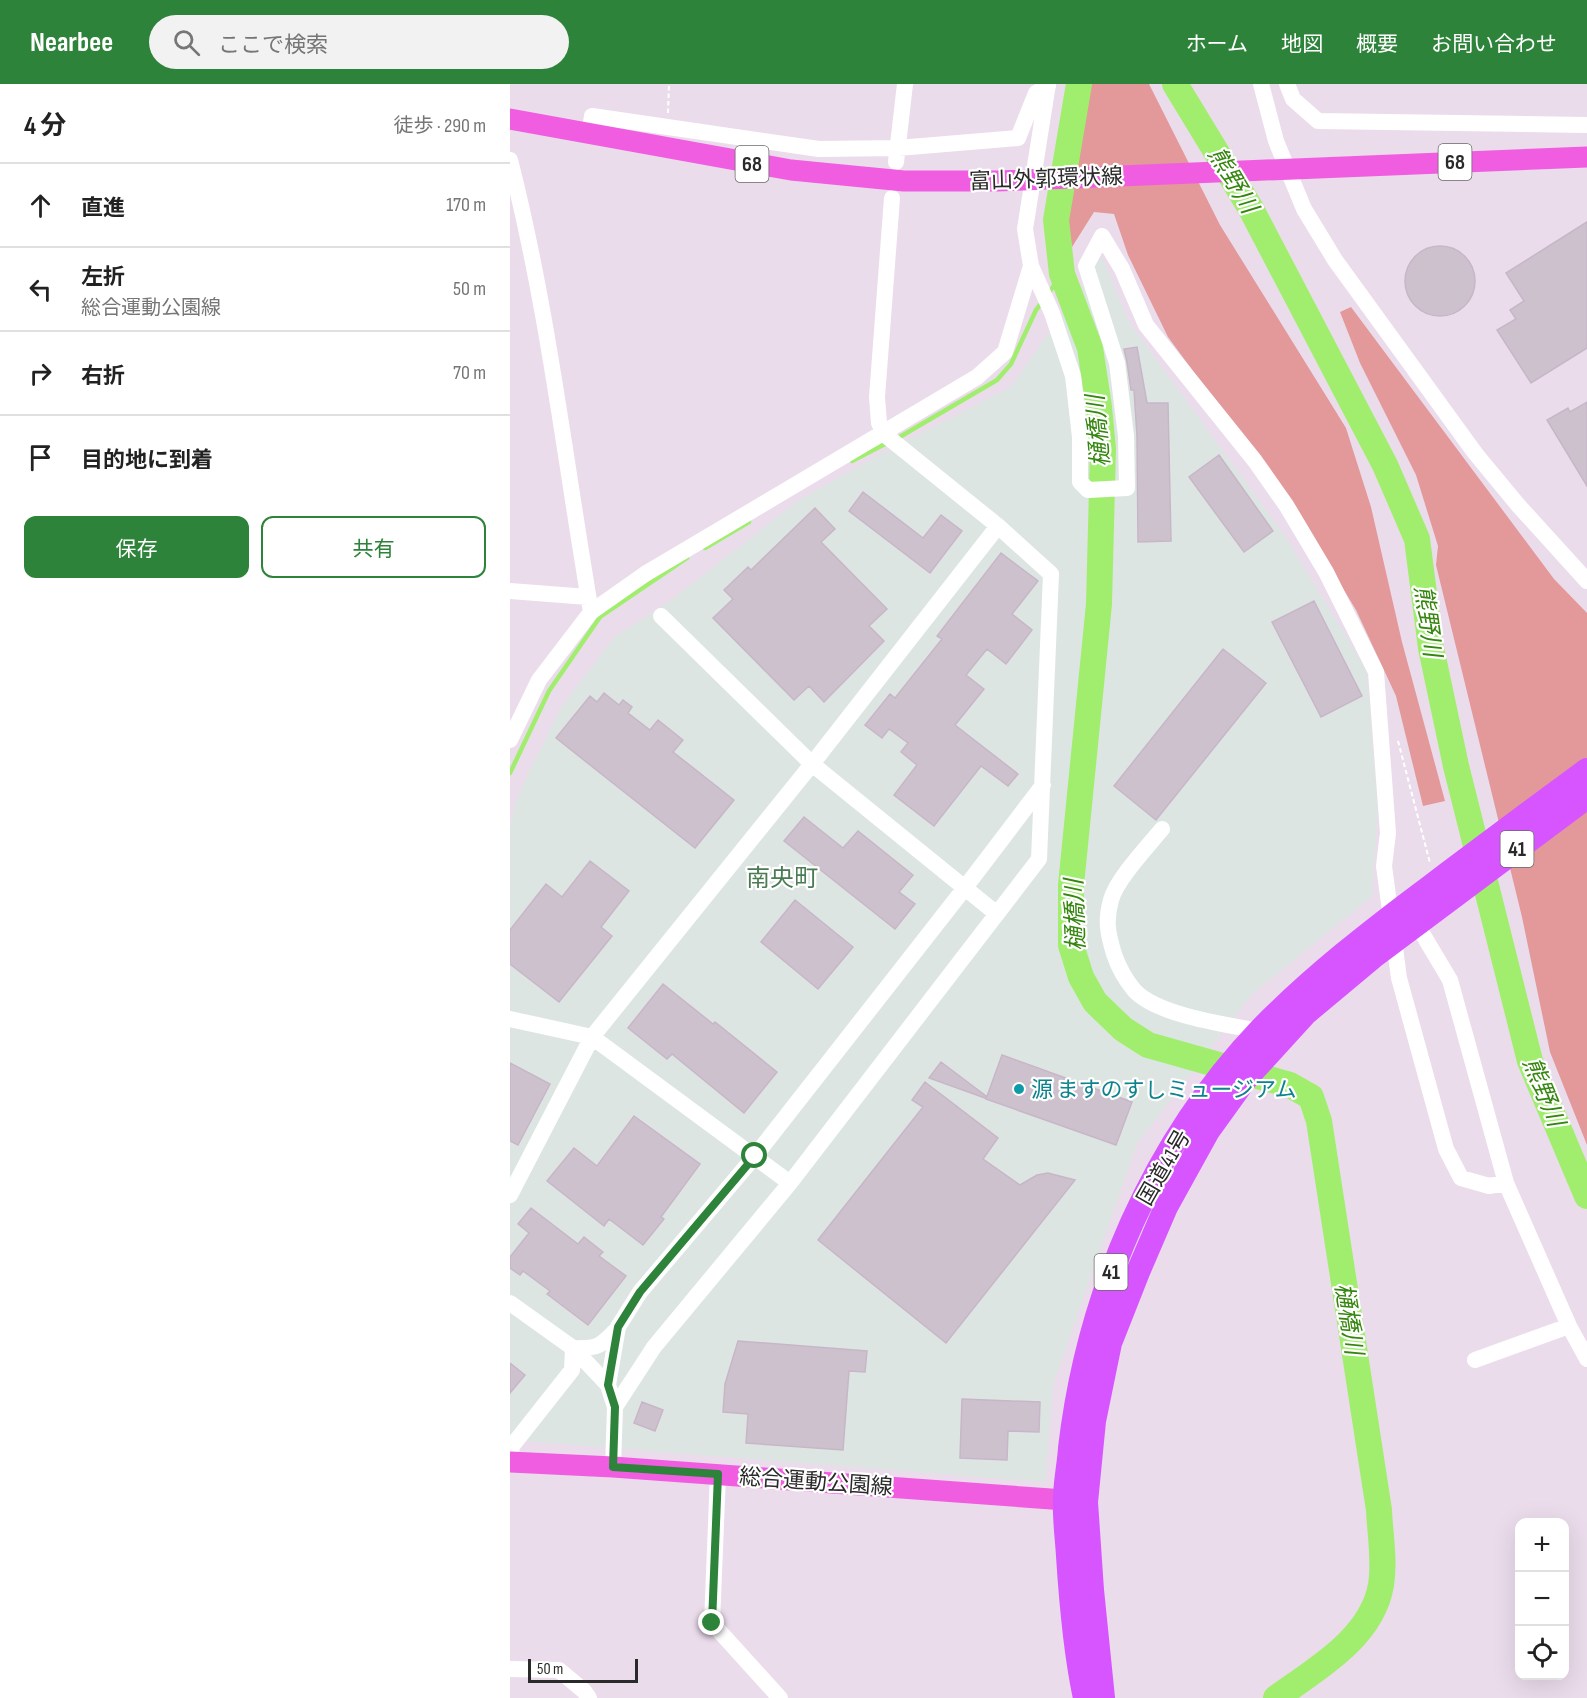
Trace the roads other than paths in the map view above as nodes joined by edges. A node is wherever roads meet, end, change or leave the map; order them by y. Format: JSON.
{"nodes":[{"id":1,"x":905,"y":84,"type":"edge"},
{"id":2,"x":1262,"y":84,"type":"edge"},
{"id":3,"x":1287,"y":84,"type":"edge"},
{"id":4,"x":1048,"y":85,"type":"edge"},
{"id":5,"x":510,"y":120,"type":"edge"},
{"id":6,"x":1587,"y":125,"type":"edge"},
{"id":7,"x":589,"y":135,"type":"junction"},
{"id":8,"x":897,"y":155,"type":"junction"},
{"id":9,"x":1587,"y":157,"type":"edge"},
{"id":10,"x":510,"y":160,"type":"edge"},
{"id":11,"x":892,"y":198,"type":"dead end"},
{"id":12,"x":1031,"y":266,"type":"junction"},
{"id":13,"x":884,"y":434,"type":"junction"},
{"id":14,"x":998,"y":526,"type":"junction"},
{"id":15,"x":1587,"y":581,"type":"edge"},
{"id":16,"x":510,"y":591,"type":"edge"},
{"id":17,"x":590,"y":605,"type":"junction"},
{"id":18,"x":661,"y":616,"type":"dead end"},
{"id":19,"x":510,"y":740,"type":"edge"},
{"id":20,"x":812,"y":764,"type":"junction"},
{"id":21,"x":1587,"y":770,"type":"edge"},
{"id":22,"x":1043,"y":784,"type":"junction"},
{"id":23,"x":1587,"y":797,"type":"edge"},
{"id":24,"x":1162,"y":829,"type":"dead end"},
{"id":25,"x":1443,"y":886,"type":"junction"},
{"id":26,"x":964,"y":889,"type":"junction"},
{"id":27,"x":997,"y":914,"type":"junction"},
{"id":28,"x":1408,"y":920,"type":"junction"},
{"id":29,"x":510,"y":1019,"type":"edge"},
{"id":30,"x":1260,"y":1031,"type":"junction"},
{"id":31,"x":592,"y":1037,"type":"junction"},
{"id":32,"x":755,"y":1156,"type":"junction"},
{"id":33,"x":790,"y":1183,"type":"junction"},
{"id":34,"x":1506,"y":1183,"type":"junction"},
{"id":35,"x":510,"y":1195,"type":"edge"},
{"id":36,"x":510,"y":1304,"type":"edge"},
{"id":37,"x":1569,"y":1326,"type":"junction"},
{"id":38,"x":618,"y":1327,"type":"junction"},
{"id":39,"x":573,"y":1348,"type":"junction"},
{"id":40,"x":1587,"y":1359,"type":"edge"},
{"id":41,"x":1475,"y":1360,"type":"dead end"},
{"id":42,"x":608,"y":1385,"type":"junction"},
{"id":43,"x":615,"y":1407,"type":"junction"},
{"id":44,"x":510,"y":1462,"type":"edge"},
{"id":45,"x":613,"y":1467,"type":"junction"},
{"id":46,"x":718,"y":1474,"type":"junction"},
{"id":47,"x":1075,"y":1501,"type":"junction"},
{"id":48,"x":510,"y":1669,"type":"edge"},
{"id":49,"x":589,"y":1698,"type":"edge"},
{"id":50,"x":780,"y":1698,"type":"edge"},
{"id":51,"x":1085,"y":1698,"type":"edge"},
{"id":52,"x":1103,"y":1698,"type":"edge"}],
"edges":[{"from":1,"to":8,"type":"street"},
{"from":2,"to":15,"type":"street"},
{"from":3,"to":6,"type":"street"},
{"from":4,"to":8,"type":"street"},
{"from":4,"to":12,"type":"street"},
{"from":5,"to":7,"type":"main road","name":"富山外郭環状線","number":"68"},
{"from":7,"to":8,"type":"street"},
{"from":7,"to":9,"type":"main road","name":"富山外郭環状線","number":"68"},
{"from":10,"to":17,"type":"street"},
{"from":11,"to":13,"type":"street"},
{"from":12,"to":13,"type":"street"},
{"from":12,"to":34,"type":"street"},
{"from":13,"to":14,"type":"street"},
{"from":13,"to":17,"type":"street"},
{"from":14,"to":20,"type":"street"},
{"from":14,"to":22,"type":"street"},
{"from":16,"to":17,"type":"street"},
{"from":17,"to":19,"type":"street"},
{"from":18,"to":20,"type":"street"},
{"from":20,"to":26,"type":"street"},
{"from":20,"to":31,"type":"street"},
{"from":21,"to":25,"type":"highway","name":"国道41号","number":"41"},
{"from":22,"to":26,"type":"street"},
{"from":22,"to":27,"type":"street"},
{"from":23,"to":25,"type":"highway","name":"国道41号","number":"41"},
{"from":24,"to":30,"type":"street"},
{"from":25,"to":28,"type":"highway","name":"国道41号","number":"41"},
{"from":26,"to":27,"type":"street"},
{"from":26,"to":32,"type":"street"},
{"from":27,"to":33,"type":"street"},
{"from":28,"to":30,"type":"highway","name":"国道41号","number":"41"},
{"from":28,"to":34,"type":"street"},
{"from":28,"to":47,"type":"highway","name":"国道41号","number":"41"},
{"from":29,"to":31,"type":"street"},
{"from":30,"to":47,"type":"highway","name":"国道41号","number":"41"},
{"from":31,"to":32,"type":"street"},
{"from":31,"to":35,"type":"street"},
{"from":32,"to":33,"type":"street"},
{"from":32,"to":38,"type":"street"},
{"from":33,"to":43,"type":"street"},
{"from":34,"to":37,"type":"street"},
{"from":36,"to":39,"type":"street"},
{"from":37,"to":40,"type":"street"},
{"from":37,"to":41,"type":"street"},
{"from":38,"to":39,"type":"street"},
{"from":38,"to":42,"type":"street"},
{"from":39,"to":42,"type":"street"},
{"from":39,"to":44,"type":"street"},
{"from":42,"to":43,"type":"street"},
{"from":43,"to":45,"type":"street"},
{"from":44,"to":45,"type":"main road","name":"総合運動公園線"},
{"from":45,"to":46,"type":"main road","name":"総合運動公園線"},
{"from":46,"to":47,"type":"main road","name":"総合運動公園線"},
{"from":46,"to":50,"type":"street"},
{"from":47,"to":51,"type":"highway","name":"国道41号","number":"41"},
{"from":47,"to":52,"type":"highway","name":"国道41号","number":"41"},
{"from":48,"to":49,"type":"street"}]}
